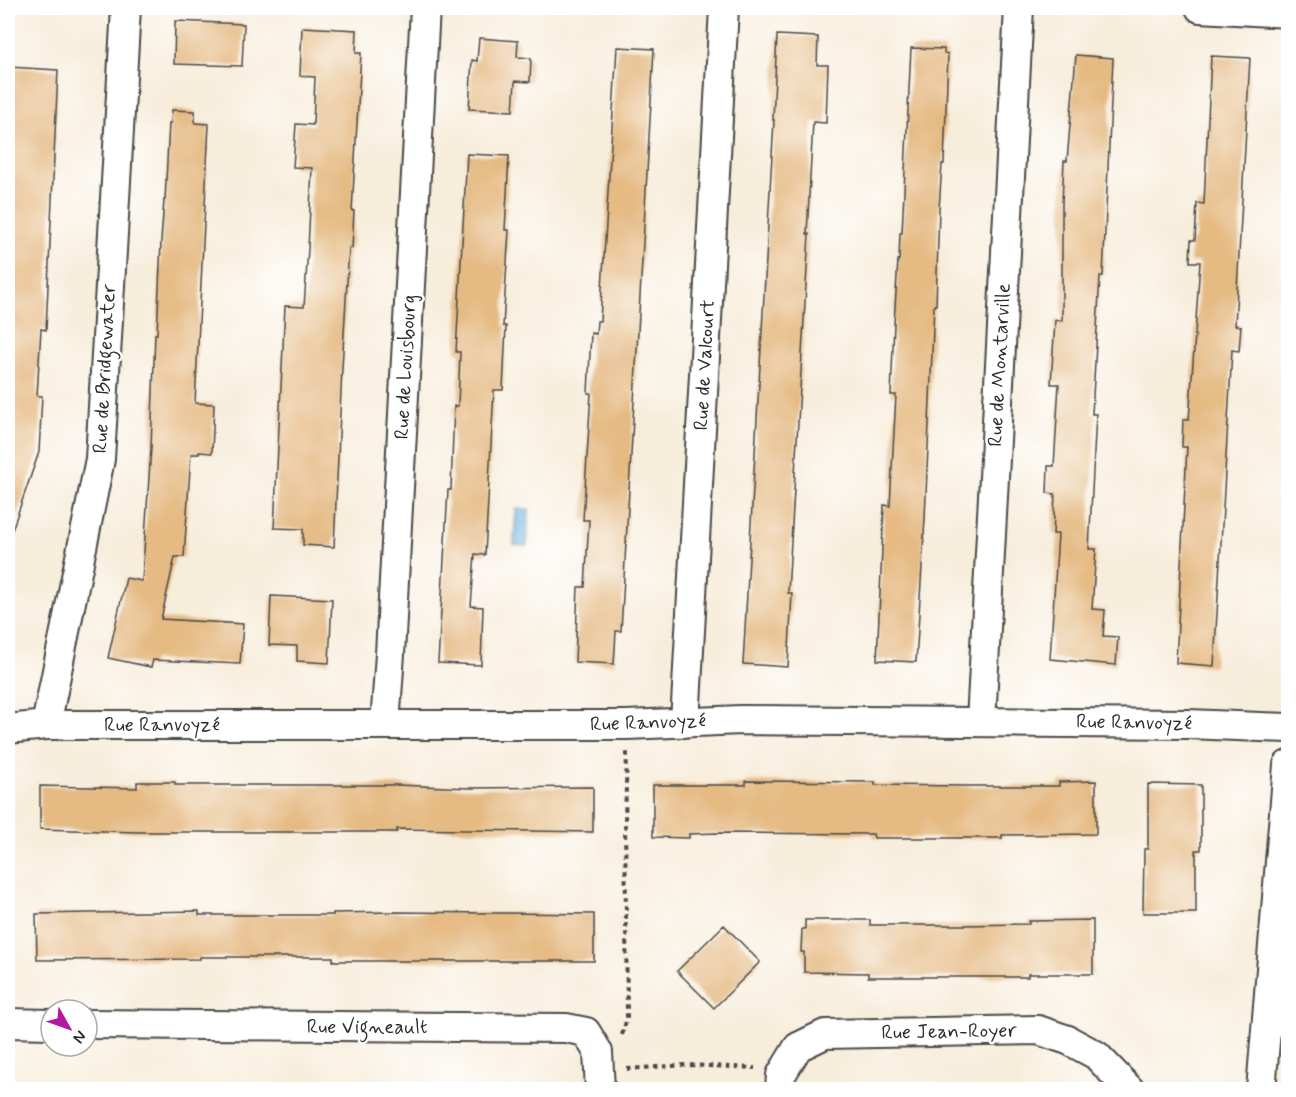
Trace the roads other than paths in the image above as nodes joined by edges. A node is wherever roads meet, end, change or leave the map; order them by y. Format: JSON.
{"nodes":[{"id":1,"x":126,"y":8,"type":"edge"},
{"id":2,"x":425,"y":8,"type":"edge"},
{"id":3,"x":724,"y":8,"type":"edge"},
{"id":4,"x":1019,"y":8,"type":"edge"},
{"id":5,"x":1200,"y":8,"type":"edge"},
{"id":6,"x":1288,"y":13,"type":"edge"},
{"id":7,"x":981,"y":722,"type":"junction"},
{"id":8,"x":685,"y":723,"type":"junction"},
{"id":9,"x":46,"y":725,"type":"junction"},
{"id":10,"x":385,"y":726,"type":"junction"},
{"id":11,"x":1288,"y":728,"type":"edge"},
{"id":12,"x":8,"y":729,"type":"edge"},
{"id":13,"x":1288,"y":765,"type":"edge"},
{"id":14,"x":1281,"y":926,"type":"edge"},
{"id":15,"x":8,"y":1023,"type":"edge"},
{"id":16,"x":39,"y":1024,"type":"edge"},
{"id":17,"x":99,"y":1024,"type":"edge"},
{"id":18,"x":781,"y":1082,"type":"edge"},
{"id":19,"x":600,"y":1089,"type":"edge"},
{"id":20,"x":1130,"y":1089,"type":"edge"},
{"id":21,"x":1261,"y":1089,"type":"edge"}],
"edges":[{"from":1,"to":9,"type":"street","name":"Rue de Bridgewater"},
{"from":2,"to":10,"type":"street","name":"Rue de Louisbourg"},
{"from":3,"to":8,"type":"street","name":"Rue de Valcourt"},
{"from":4,"to":7,"type":"street","name":"Rue de Montarville"},
{"from":5,"to":6,"type":"street"},
{"from":7,"to":8,"type":"street","name":"Rue Ranvoyzé"},
{"from":7,"to":11,"type":"street","name":"Rue Ranvoyzé"},
{"from":8,"to":10,"type":"street","name":"Rue Ranvoyzé"},
{"from":9,"to":10,"type":"street","name":"Rue Ranvoyzé"},
{"from":9,"to":12,"type":"street","name":"Rue Ranvoyzé"},
{"from":13,"to":14,"type":"street"},
{"from":14,"to":21,"type":"street"},
{"from":15,"to":16,"type":"street"},
{"from":17,"to":19,"type":"street","name":"Rue Vigneault"},
{"from":18,"to":20,"type":"street","name":"Rue Jean-Royer"}]}
